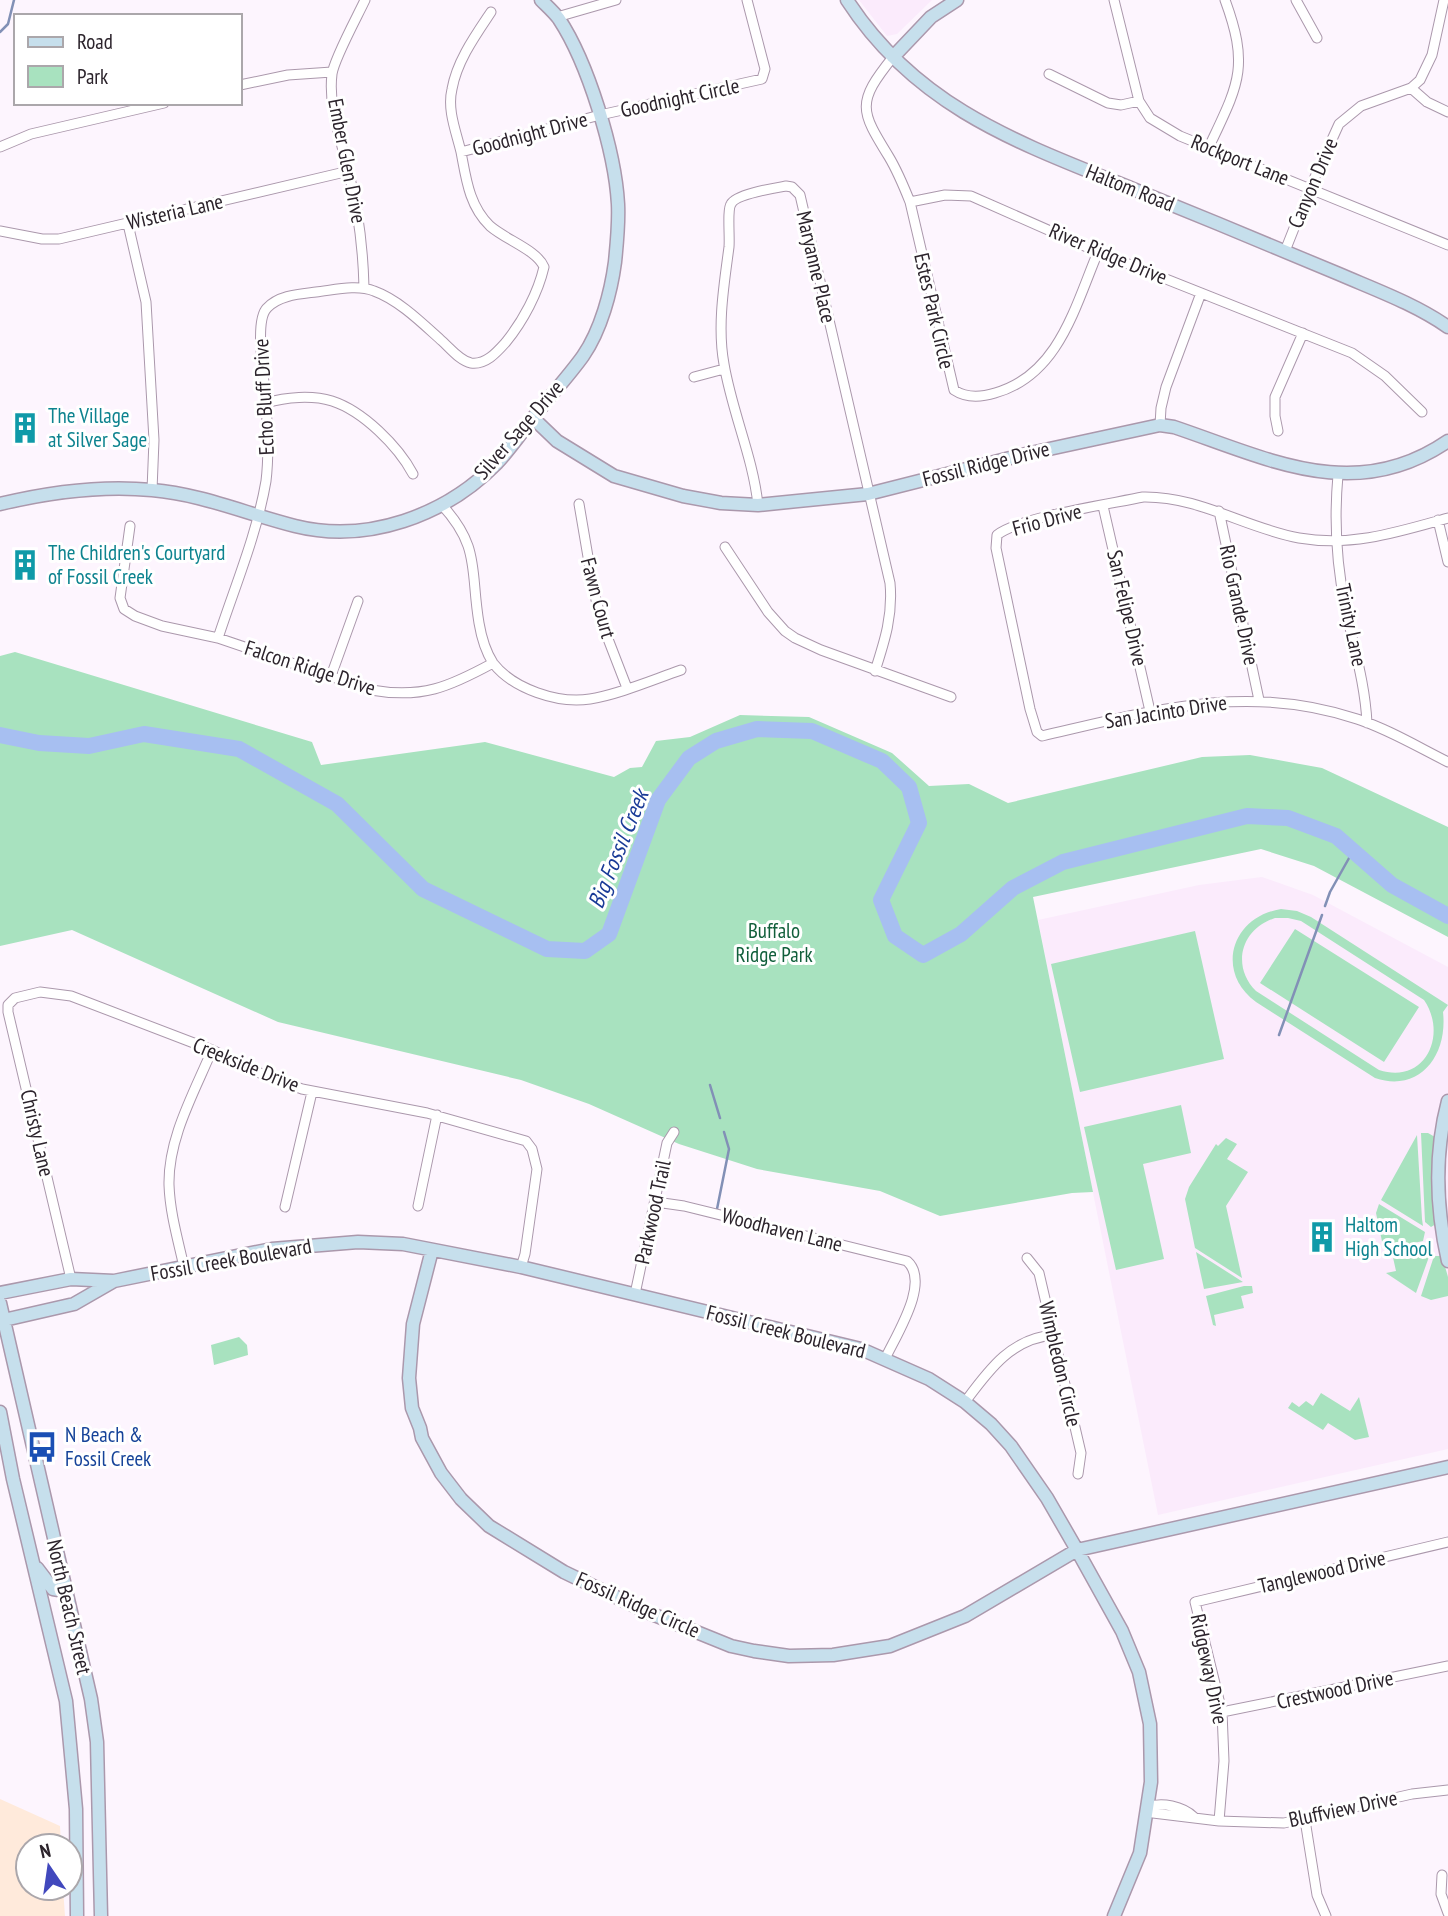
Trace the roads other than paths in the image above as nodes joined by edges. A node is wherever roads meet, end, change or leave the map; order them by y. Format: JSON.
{"nodes":[{"id":1,"x":365,"y":0,"type":"edge"},
{"id":2,"x":541,"y":0,"type":"edge"},
{"id":3,"x":616,"y":0,"type":"edge"},
{"id":4,"x":747,"y":0,"type":"edge"},
{"id":5,"x":847,"y":0,"type":"edge"},
{"id":6,"x":957,"y":0,"type":"edge"},
{"id":7,"x":1114,"y":0,"type":"edge"},
{"id":8,"x":1225,"y":0,"type":"edge"},
{"id":9,"x":1296,"y":0,"type":"edge"},
{"id":10,"x":1444,"y":0,"type":"edge"},
{"id":11,"x":491,"y":12,"type":"dead end"},
{"id":12,"x":557,"y":17,"type":"junction"},
{"id":13,"x":1317,"y":38,"type":"dead end"},
{"id":14,"x":893,"y":57,"type":"junction"},
{"id":15,"x":332,"y":72,"type":"junction"},
{"id":16,"x":1049,"y":74,"type":"dead end"},
{"id":17,"x":242,"y":85,"type":"edge"},
{"id":18,"x":1411,"y":88,"type":"junction"},
{"id":19,"x":1139,"y":101,"type":"junction"},
{"id":20,"x":155,"y":105,"type":"edge"},
{"id":21,"x":1448,"y":112,"type":"edge"},
{"id":22,"x":600,"y":115,"type":"junction"},
{"id":23,"x":0,"y":147,"type":"edge"},
{"id":24,"x":1209,"y":147,"type":"junction"},
{"id":25,"x":461,"y":152,"type":"junction"},
{"id":26,"x":349,"y":171,"type":"junction"},
{"id":27,"x":1310,"y":188,"type":"junction"},
{"id":28,"x":909,"y":202,"type":"junction"},
{"id":29,"x":128,"y":224,"type":"junction"},
{"id":30,"x":0,"y":232,"type":"edge"},
{"id":31,"x":1448,"y":245,"type":"edge"},
{"id":32,"x":1098,"y":251,"type":"junction"},
{"id":33,"x":1285,"y":251,"type":"junction"},
{"id":34,"x":364,"y":288,"type":"junction"},
{"id":35,"x":1201,"y":293,"type":"junction"},
{"id":36,"x":1448,"y":327,"type":"edge"},
{"id":37,"x":1303,"y":333,"type":"junction"},
{"id":38,"x":724,"y":369,"type":"junction"},
{"id":39,"x":694,"y":377,"type":"dead end"},
{"id":40,"x":266,"y":403,"type":"junction"},
{"id":41,"x":1422,"y":412,"type":"dead end"},
{"id":42,"x":533,"y":418,"type":"junction"},
{"id":43,"x":1160,"y":425,"type":"junction"},
{"id":44,"x":1278,"y":431,"type":"dead end"},
{"id":45,"x":1448,"y":441,"type":"edge"},
{"id":46,"x":413,"y":474,"type":"dead end"},
{"id":47,"x":1338,"y":475,"type":"junction"},
{"id":48,"x":152,"y":490,"type":"junction"},
{"id":49,"x":868,"y":494,"type":"junction"},
{"id":50,"x":0,"y":504,"type":"edge"},
{"id":51,"x":441,"y":504,"type":"junction"},
{"id":52,"x":579,"y":504,"type":"dead end"},
{"id":53,"x":758,"y":505,"type":"junction"},
{"id":54,"x":1103,"y":506,"type":"junction"},
{"id":55,"x":1219,"y":511,"type":"junction"},
{"id":56,"x":259,"y":516,"type":"junction"},
{"id":57,"x":1443,"y":519,"type":"edge"},
{"id":58,"x":130,"y":526,"type":"dead end"},
{"id":59,"x":1336,"y":542,"type":"junction"},
{"id":60,"x":725,"y":547,"type":"dead end"},
{"id":61,"x":1448,"y":562,"type":"edge"},
{"id":62,"x":358,"y":601,"type":"dead end"},
{"id":63,"x":218,"y":638,"type":"junction"},
{"id":64,"x":494,"y":663,"type":"junction"},
{"id":65,"x":681,"y":670,"type":"dead end"},
{"id":66,"x":875,"y":671,"type":"junction"},
{"id":67,"x":331,"y":676,"type":"junction"},
{"id":68,"x":627,"y":688,"type":"junction"},
{"id":69,"x":951,"y":697,"type":"dead end"},
{"id":70,"x":1259,"y":700,"type":"junction"},
{"id":71,"x":1150,"y":711,"type":"junction"},
{"id":72,"x":1367,"y":723,"type":"junction"},
{"id":73,"x":1042,"y":736,"type":"joint"},
{"id":74,"x":1448,"y":762,"type":"edge"},
{"id":75,"x":22,"y":995,"type":"joint"},
{"id":76,"x":212,"y":1051,"type":"junction"},
{"id":77,"x":312,"y":1092,"type":"junction"},
{"id":78,"x":1448,"y":1101,"type":"edge"},
{"id":79,"x":437,"y":1115,"type":"junction"},
{"id":80,"x":1446,"y":1125,"type":"edge"},
{"id":81,"x":674,"y":1132,"type":"dead end"},
{"id":82,"x":656,"y":1202,"type":"junction"},
{"id":83,"x":418,"y":1206,"type":"dead end"},
{"id":84,"x":285,"y":1208,"type":"dead end"},
{"id":85,"x":432,"y":1250,"type":"junction"},
{"id":86,"x":1027,"y":1258,"type":"dead end"},
{"id":87,"x":1448,"y":1261,"type":"edge"},
{"id":88,"x":184,"y":1266,"type":"junction"},
{"id":89,"x":521,"y":1267,"type":"junction"},
{"id":90,"x":71,"y":1279,"type":"junction"},
{"id":91,"x":114,"y":1281,"type":"junction"},
{"id":92,"x":0,"y":1293,"type":"edge"},
{"id":93,"x":635,"y":1294,"type":"junction"},
{"id":94,"x":0,"y":1303,"type":"edge"},
{"id":95,"x":2,"y":1321,"type":"edge"},
{"id":96,"x":1054,"y":1335,"type":"junction"},
{"id":97,"x":885,"y":1359,"type":"junction"},
{"id":98,"x":965,"y":1402,"type":"junction"},
{"id":99,"x":0,"y":1412,"type":"edge"},
{"id":100,"x":1448,"y":1467,"type":"edge"},
{"id":101,"x":1078,"y":1474,"type":"dead end"},
{"id":102,"x":1448,"y":1542,"type":"edge"},
{"id":103,"x":1077,"y":1550,"type":"junction"},
{"id":104,"x":34,"y":1565,"type":"junction"},
{"id":105,"x":65,"y":1591,"type":"junction"},
{"id":106,"x":1195,"y":1602,"type":"joint"},
{"id":107,"x":1448,"y":1666,"type":"edge"},
{"id":108,"x":1222,"y":1712,"type":"junction"},
{"id":109,"x":1448,"y":1790,"type":"edge"},
{"id":110,"x":1149,"y":1807,"type":"junction"},
{"id":111,"x":1305,"y":1819,"type":"junction"},
{"id":112,"x":1219,"y":1821,"type":"junction"},
{"id":113,"x":1442,"y":1875,"type":"dead end"},
{"id":114,"x":1448,"y":1913,"type":"edge"},
{"id":115,"x":77,"y":1916,"type":"edge"},
{"id":116,"x":101,"y":1916,"type":"edge"},
{"id":117,"x":1114,"y":1916,"type":"edge"},
{"id":118,"x":1326,"y":1916,"type":"edge"}],
"edges":[{"from":1,"to":15,"type":"street","name":"Ember Glen Drive"},
{"from":2,"to":12,"type":"main road","name":"Silver Sage Drive"},
{"from":3,"to":12,"type":"street"},
{"from":4,"to":22,"type":"street","name":"Goodnight Circle"},
{"from":5,"to":14,"type":"main road","name":"Haltom Road"},
{"from":6,"to":14,"type":"main road"},
{"from":7,"to":19,"type":"street","name":"Rockport Lane"},
{"from":8,"to":24,"type":"street"},
{"from":9,"to":13,"type":"street"},
{"from":10,"to":18,"type":"street"},
{"from":11,"to":25,"type":"street"},
{"from":12,"to":22,"type":"main road","name":"Silver Sage Drive"},
{"from":14,"to":28,"type":"street","name":"Estes Park Circle"},
{"from":14,"to":33,"type":"main road","name":"Haltom Road"},
{"from":15,"to":17,"type":"street"},
{"from":15,"to":26,"type":"street","name":"Ember Glen Drive"},
{"from":16,"to":19,"type":"street"},
{"from":18,"to":21,"type":"street"},
{"from":18,"to":27,"type":"street","name":"Canyon Drive"},
{"from":19,"to":24,"type":"street","name":"Rockport Lane"},
{"from":20,"to":23,"type":"street"},
{"from":22,"to":25,"type":"street","name":"Goodnight Drive"},
{"from":22,"to":42,"type":"main road","name":"Silver Sage Drive"},
{"from":24,"to":27,"type":"street","name":"Rockport Lane"},
{"from":25,"to":34,"type":"street"},
{"from":26,"to":29,"type":"street","name":"Wisteria Lane"},
{"from":26,"to":34,"type":"street","name":"Ember Glen Drive"},
{"from":27,"to":31,"type":"street","name":"Rockport Lane"},
{"from":27,"to":33,"type":"street","name":"Canyon Drive"},
{"from":28,"to":32,"type":"street","name":"River Ridge Drive"},
{"from":28,"to":32,"type":"street","name":"Estes Park Circle"},
{"from":29,"to":30,"type":"street","name":"Wisteria Lane"},
{"from":29,"to":48,"type":"street"},
{"from":32,"to":35,"type":"street","name":"River Ridge Drive"},
{"from":33,"to":36,"type":"main road","name":"Haltom Road"},
{"from":34,"to":40,"type":"street","name":"Echo Bluff Drive"},
{"from":35,"to":37,"type":"street","name":"River Ridge Drive"},
{"from":35,"to":43,"type":"street"},
{"from":37,"to":41,"type":"street","name":"River Ridge Drive"},
{"from":37,"to":44,"type":"street"},
{"from":38,"to":39,"type":"street"},
{"from":38,"to":49,"type":"street","name":"Maryanne Place"},
{"from":38,"to":53,"type":"street","name":"Maryanne Place"},
{"from":40,"to":46,"type":"street"},
{"from":40,"to":56,"type":"street","name":"Echo Bluff Drive"},
{"from":42,"to":51,"type":"main road","name":"Silver Sage Drive"},
{"from":42,"to":53,"type":"main road","name":"Fossil Ridge Drive"},
{"from":43,"to":47,"type":"main road","name":"Fossil Ridge Drive"},
{"from":43,"to":49,"type":"main road","name":"Fossil Ridge Drive"},
{"from":45,"to":47,"type":"main road","name":"Fossil Ridge Drive"},
{"from":47,"to":59,"type":"street","name":"Trinity Lane"},
{"from":48,"to":50,"type":"main road","name":"Silver Sage Drive"},
{"from":48,"to":56,"type":"main road","name":"Silver Sage Drive"},
{"from":49,"to":53,"type":"main road","name":"Fossil Ridge Drive"},
{"from":49,"to":66,"type":"street","name":"Maryanne Place"},
{"from":51,"to":56,"type":"main road","name":"Silver Sage Drive"},
{"from":51,"to":64,"type":"street"},
{"from":52,"to":68,"type":"street","name":"Fawn Court"},
{"from":54,"to":55,"type":"street","name":"Frio Drive"},
{"from":54,"to":71,"type":"street","name":"San Felipe Drive"},
{"from":54,"to":73,"type":"street","name":"Frio Drive"},
{"from":55,"to":59,"type":"street","name":"Frio Drive"},
{"from":55,"to":70,"type":"street","name":"Rio Grande Drive"},
{"from":56,"to":63,"type":"street","name":"Echo Bluff Drive"},
{"from":57,"to":59,"type":"street","name":"Frio Drive"},
{"from":57,"to":61,"type":"street"},
{"from":58,"to":63,"type":"street","name":"Falcon Ridge Drive"},
{"from":59,"to":72,"type":"street","name":"Trinity Lane"},
{"from":60,"to":66,"type":"street"},
{"from":62,"to":67,"type":"street"},
{"from":63,"to":67,"type":"street","name":"Falcon Ridge Drive"},
{"from":64,"to":67,"type":"street","name":"Falcon Ridge Drive"},
{"from":64,"to":68,"type":"street"},
{"from":65,"to":68,"type":"street"},
{"from":66,"to":69,"type":"street"},
{"from":70,"to":71,"type":"street","name":"San Jacinto Drive"},
{"from":70,"to":72,"type":"street","name":"San Jacinto Drive"},
{"from":71,"to":73,"type":"street","name":"San Jacinto Drive"},
{"from":72,"to":74,"type":"street","name":"San Jacinto Drive"},
{"from":75,"to":76,"type":"street","name":"Creekside Drive"},
{"from":75,"to":90,"type":"street","name":"Christy Lane"},
{"from":76,"to":77,"type":"street","name":"Creekside Drive"},
{"from":76,"to":88,"type":"street"},
{"from":77,"to":79,"type":"street","name":"Creekside Drive"},
{"from":77,"to":84,"type":"street"},
{"from":78,"to":80,"type":"main road"},
{"from":79,"to":83,"type":"street"},
{"from":79,"to":89,"type":"street","name":"Creekside Drive"},
{"from":80,"to":87,"type":"main road"},
{"from":81,"to":82,"type":"street","name":"Parkwood Trail"},
{"from":82,"to":93,"type":"street","name":"Parkwood Trail"},
{"from":82,"to":97,"type":"street","name":"Woodhaven Lane"},
{"from":85,"to":88,"type":"main road","name":"Fossil Creek Boulevard"},
{"from":85,"to":89,"type":"main road","name":"Fossil Creek Boulevard"},
{"from":85,"to":103,"type":"main road","name":"Fossil Ridge Circle"},
{"from":86,"to":96,"type":"street","name":"Wimbledon Circle"},
{"from":88,"to":91,"type":"main road","name":"Fossil Creek Boulevard"},
{"from":89,"to":93,"type":"main road","name":"Fossil Creek Boulevard"},
{"from":90,"to":91,"type":"main road","name":"Fossil Creek Boulevard"},
{"from":90,"to":92,"type":"main road","name":"Fossil Creek Boulevard"},
{"from":91,"to":95,"type":"main road","name":"Fossil Creek Boulevard"},
{"from":93,"to":97,"type":"main road","name":"Fossil Creek Boulevard"},
{"from":94,"to":95,"type":"main road","name":"North Beach Street"},
{"from":95,"to":105,"type":"main road","name":"North Beach Street"},
{"from":96,"to":98,"type":"street"},
{"from":96,"to":101,"type":"street","name":"Wimbledon Circle"},
{"from":97,"to":98,"type":"main road","name":"Fossil Creek Boulevard"},
{"from":98,"to":103,"type":"main road","name":"Fossil Creek Boulevard"},
{"from":99,"to":104,"type":"main road","name":"North Beach Street"},
{"from":100,"to":103,"type":"main road","name":"Fossil Ridge Circle"},
{"from":102,"to":106,"type":"street","name":"Tanglewood Drive"},
{"from":103,"to":110,"type":"main road","name":"Fossil Creek Boulevard"},
{"from":104,"to":105,"type":"main road"},
{"from":104,"to":115,"type":"main road","name":"North Beach Street"},
{"from":105,"to":116,"type":"main road","name":"North Beach Street"},
{"from":106,"to":108,"type":"street","name":"Ridgeway Drive"},
{"from":107,"to":108,"type":"street","name":"Crestwood Drive"},
{"from":108,"to":112,"type":"street","name":"Ridgeway Drive"},
{"from":109,"to":111,"type":"street","name":"Bluffview Drive"},
{"from":110,"to":112,"type":"street","name":"Bluffview Drive"},
{"from":110,"to":117,"type":"main road","name":"Fossil Creek Boulevard"},
{"from":111,"to":112,"type":"street","name":"Bluffview Drive"},
{"from":111,"to":118,"type":"street"},
{"from":113,"to":114,"type":"street"}]}
